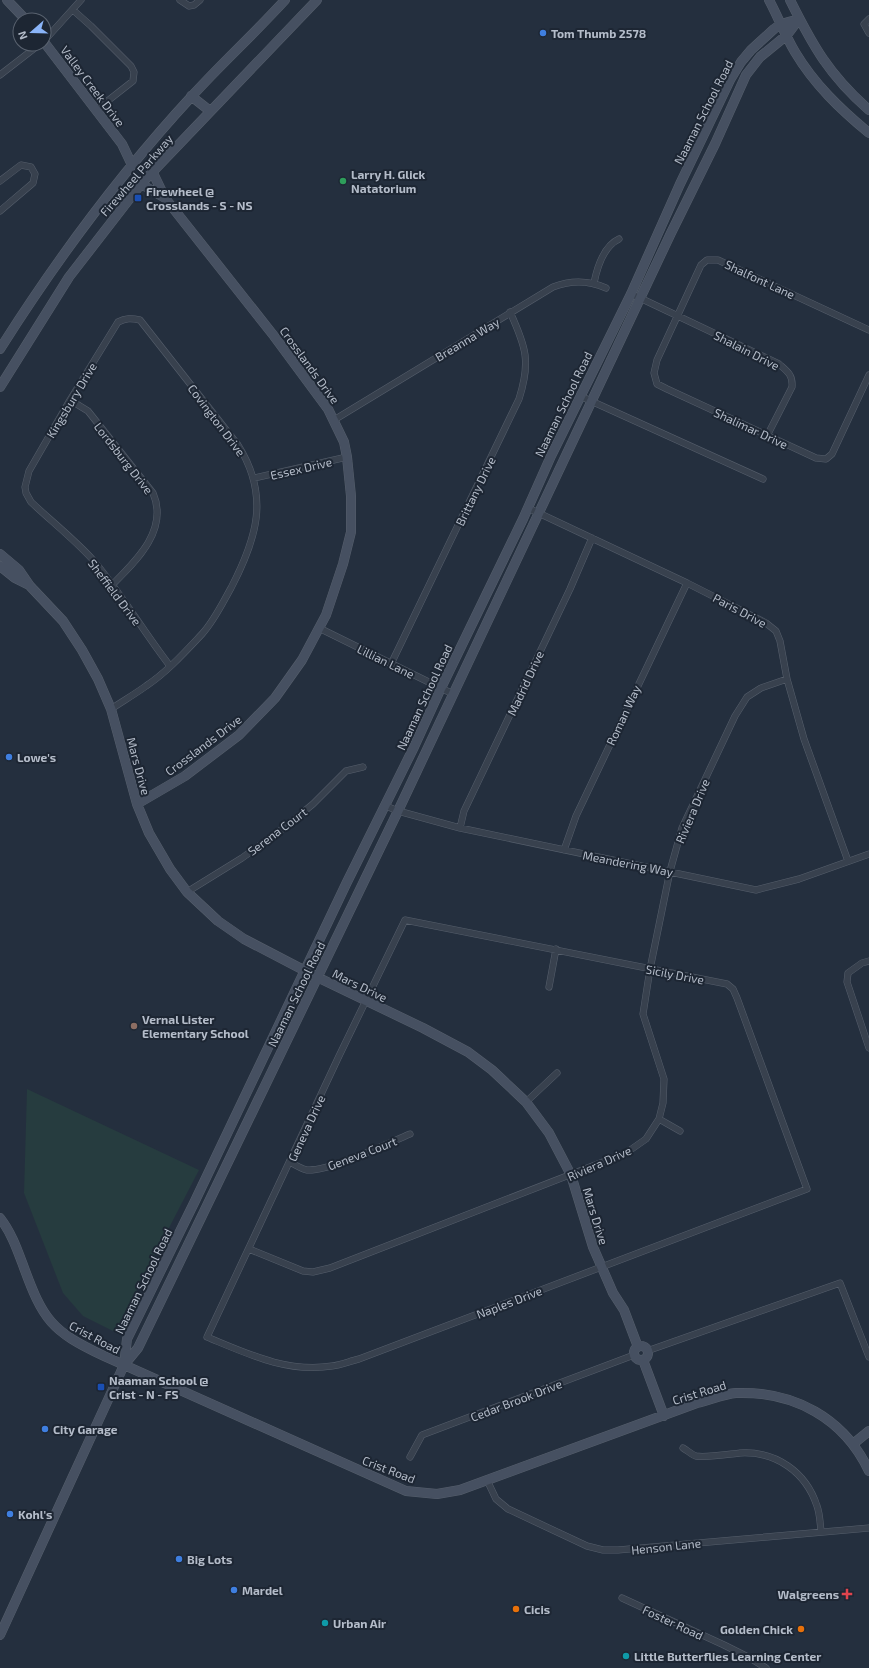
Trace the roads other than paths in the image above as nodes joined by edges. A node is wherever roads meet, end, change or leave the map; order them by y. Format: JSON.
{"nodes":[{"id":1,"x":7,"y":0,"type":"edge"},
{"id":2,"x":81,"y":0,"type":"edge"},
{"id":3,"x":180,"y":0,"type":"edge"},
{"id":4,"x":200,"y":0,"type":"edge"},
{"id":5,"x":285,"y":0,"type":"edge"},
{"id":6,"x":317,"y":0,"type":"edge"},
{"id":7,"x":769,"y":0,"type":"edge"},
{"id":8,"x":790,"y":0,"type":"edge"},
{"id":9,"x":72,"y":10,"type":"junction"},
{"id":10,"x":18,"y":12,"type":"edge"},
{"id":11,"x":799,"y":19,"type":"junction"},
{"id":12,"x":869,"y":19,"type":"edge"},
{"id":13,"x":781,"y":24,"type":"junction"},
{"id":14,"x":52,"y":32,"type":"edge"},
{"id":15,"x":869,"y":33,"type":"edge"},
{"id":16,"x":787,"y":35,"type":"junction"},
{"id":17,"x":30,"y":52,"type":"edge"},
{"id":18,"x":52,"y":52,"type":"edge"},
{"id":19,"x":0,"y":75,"type":"edge"},
{"id":20,"x":191,"y":96,"type":"junction"},
{"id":21,"x":96,"y":110,"type":"junction"},
{"id":22,"x":869,"y":110,"type":"edge"},
{"id":23,"x":210,"y":111,"type":"junction"},
{"id":24,"x":869,"y":133,"type":"edge"},
{"id":25,"x":122,"y":144,"type":"junction"},
{"id":26,"x":145,"y":150,"type":"junction"},
{"id":27,"x":132,"y":165,"type":"junction"},
{"id":28,"x":152,"y":171,"type":"junction"},
{"id":29,"x":0,"y":181,"type":"edge"},
{"id":30,"x":141,"y":184,"type":"junction"},
{"id":31,"x":165,"y":198,"type":"junction"},
{"id":32,"x":0,"y":211,"type":"edge"},
{"id":33,"x":619,"y":239,"type":"dead end"},
{"id":34,"x":594,"y":283,"type":"junction"},
{"id":35,"x":606,"y":288,"type":"dead end"},
{"id":36,"x":630,"y":294,"type":"junction"},
{"id":37,"x":640,"y":298,"type":"junction"},
{"id":38,"x":510,"y":312,"type":"junction"},
{"id":39,"x":677,"y":315,"type":"junction"},
{"id":40,"x":125,"y":319,"type":"joint"},
{"id":41,"x":869,"y":330,"type":"edge"},
{"id":42,"x":0,"y":349,"type":"edge"},
{"id":43,"x":869,"y":375,"type":"edge"},
{"id":44,"x":0,"y":387,"type":"edge"},
{"id":45,"x":580,"y":396,"type":"junction"},
{"id":46,"x":70,"y":400,"type":"junction"},
{"id":47,"x":592,"y":401,"type":"junction"},
{"id":48,"x":334,"y":420,"type":"junction"},
{"id":49,"x":767,"y":436,"type":"junction"},
{"id":50,"x":347,"y":457,"type":"junction"},
{"id":51,"x":254,"y":478,"type":"junction"},
{"id":52,"x":763,"y":479,"type":"dead end"},
{"id":53,"x":25,"y":487,"type":"joint"},
{"id":54,"x":528,"y":508,"type":"junction"},
{"id":55,"x":539,"y":513,"type":"junction"},
{"id":56,"x":592,"y":538,"type":"junction"},
{"id":57,"x":0,"y":554,"type":"edge"},
{"id":58,"x":0,"y":566,"type":"edge"},
{"id":59,"x":687,"y":583,"type":"junction"},
{"id":60,"x":112,"y":585,"type":"junction"},
{"id":61,"x":30,"y":586,"type":"junction"},
{"id":62,"x":319,"y":628,"type":"junction"},
{"id":63,"x":391,"y":664,"type":"junction"},
{"id":64,"x":170,"y":666,"type":"junction"},
{"id":65,"x":787,"y":679,"type":"junction"},
{"id":66,"x":441,"y":688,"type":"junction"},
{"id":67,"x":452,"y":694,"type":"junction"},
{"id":68,"x":111,"y":709,"type":"junction"},
{"id":69,"x":363,"y":767,"type":"dead end"},
{"id":70,"x":137,"y":804,"type":"junction"},
{"id":71,"x":386,"y":806,"type":"junction"},
{"id":72,"x":398,"y":811,"type":"junction"},
{"id":73,"x":460,"y":828,"type":"junction"},
{"id":74,"x":564,"y":850,"type":"junction"},
{"id":75,"x":869,"y":854,"type":"edge"},
{"id":76,"x":848,"y":861,"type":"junction"},
{"id":77,"x":670,"y":871,"type":"junction"},
{"id":78,"x":187,"y":892,"type":"junction"},
{"id":79,"x":406,"y":920,"type":"joint"},
{"id":80,"x":556,"y":949,"type":"junction"},
{"id":81,"x":869,"y":961,"type":"edge"},
{"id":82,"x":650,"y":969,"type":"junction"},
{"id":83,"x":304,"y":970,"type":"junction"},
{"id":84,"x":317,"y":977,"type":"junction"},
{"id":85,"x":549,"y":987,"type":"dead end"},
{"id":86,"x":366,"y":1001,"type":"junction"},
{"id":87,"x":869,"y":1048,"type":"edge"},
{"id":88,"x":557,"y":1073,"type":"dead end"},
{"id":89,"x":526,"y":1102,"type":"junction"},
{"id":90,"x":659,"y":1119,"type":"junction"},
{"id":91,"x":680,"y":1131,"type":"dead end"},
{"id":92,"x":410,"y":1134,"type":"dead end"},
{"id":93,"x":290,"y":1162,"type":"junction"},
{"id":94,"x":571,"y":1175,"type":"junction"},
{"id":95,"x":807,"y":1189,"type":"joint"},
{"id":96,"x":0,"y":1218,"type":"edge"},
{"id":97,"x":249,"y":1249,"type":"junction"},
{"id":98,"x":601,"y":1267,"type":"junction"},
{"id":99,"x":207,"y":1337,"type":"joint"},
{"id":100,"x":636,"y":1351,"type":"junction"},
{"id":101,"x":647,"y":1351,"type":"junction"},
{"id":102,"x":869,"y":1357,"type":"edge"},
{"id":103,"x":643,"y":1360,"type":"junction"},
{"id":104,"x":124,"y":1365,"type":"junction"},
{"id":105,"x":664,"y":1416,"type":"junction"},
{"id":106,"x":869,"y":1432,"type":"edge"},
{"id":107,"x":852,"y":1444,"type":"junction"},
{"id":108,"x":683,"y":1448,"type":"dead end"},
{"id":109,"x":410,"y":1457,"type":"dead end"},
{"id":110,"x":869,"y":1471,"type":"edge"},
{"id":111,"x":487,"y":1480,"type":"junction"},
{"id":112,"x":869,"y":1528,"type":"edge"},
{"id":113,"x":821,"y":1531,"type":"junction"},
{"id":114,"x":622,"y":1598,"type":"dead end"},
{"id":115,"x":0,"y":1635,"type":"edge"},
{"id":116,"x":766,"y":1668,"type":"edge"}],
"edges":[{"from":1,"to":10,"type":"main road"},
{"from":2,"to":9,"type":"street"},
{"from":3,"to":4,"type":"street"},
{"from":5,"to":20,"type":"main road","name":"Firewheel Parkway"},
{"from":6,"to":23,"type":"main road","name":"Firewheel Parkway"},
{"from":7,"to":13,"type":"main road"},
{"from":8,"to":11,"type":"main road"},
{"from":9,"to":14,"type":"street"},
{"from":9,"to":21,"type":"street"},
{"from":11,"to":13,"type":"main road","name":"Naaman School Road"},
{"from":11,"to":16,"type":"main road","name":"Naaman School Road"},
{"from":11,"to":22,"type":"main road"},
{"from":12,"to":15,"type":"street"},
{"from":13,"to":16,"type":"main road"},
{"from":13,"to":36,"type":"main road","name":"Naaman School Road"},
{"from":16,"to":24,"type":"main road"},
{"from":16,"to":37,"type":"main road","name":"Naaman School Road"},
{"from":17,"to":19,"type":"street"},
{"from":18,"to":21,"type":"main road","name":"Valley Creek Drive"},
{"from":20,"to":23,"type":"main road"},
{"from":20,"to":26,"type":"main road","name":"Firewheel Parkway"},
{"from":21,"to":25,"type":"main road","name":"Valley Creek Drive"},
{"from":23,"to":28,"type":"main road","name":"Firewheel Parkway"},
{"from":25,"to":26,"type":"main road","name":"Valley Creek Drive"},
{"from":25,"to":27,"type":"main road","name":"Valley Creek Drive"},
{"from":26,"to":27,"type":"main road","name":"Firewheel Parkway"},
{"from":27,"to":42,"type":"main road","name":"Firewheel Parkway"},
{"from":28,"to":30,"type":"main road","name":"Firewheel Parkway"},
{"from":28,"to":31,"type":"main road","name":"Crosslands Drive"},
{"from":29,"to":32,"type":"street"},
{"from":30,"to":31,"type":"main road","name":"Crosslands Drive"},
{"from":30,"to":44,"type":"main road","name":"Firewheel Parkway"},
{"from":31,"to":48,"type":"main road","name":"Crosslands Drive"},
{"from":33,"to":34,"type":"street"},
{"from":34,"to":35,"type":"street","name":"Breanna Way"},
{"from":34,"to":38,"type":"street","name":"Breanna Way"},
{"from":36,"to":37,"type":"street"},
{"from":36,"to":45,"type":"main road","name":"Naaman School Road"},
{"from":37,"to":39,"type":"street","name":"Shalain Drive"},
{"from":37,"to":47,"type":"main road","name":"Naaman School Road"},
{"from":38,"to":48,"type":"street","name":"Breanna Way"},
{"from":38,"to":63,"type":"street","name":"Brittany Drive"},
{"from":39,"to":41,"type":"street","name":"Shalfont Lane"},
{"from":39,"to":49,"type":"street","name":"Shalimar Drive"},
{"from":39,"to":49,"type":"street","name":"Shalain Drive"},
{"from":40,"to":46,"type":"street","name":"Kingsbury Drive"},
{"from":40,"to":51,"type":"street","name":"Covington Drive"},
{"from":43,"to":49,"type":"street","name":"Shalimar Drive"},
{"from":45,"to":47,"type":"street"},
{"from":45,"to":54,"type":"main road","name":"Naaman School Road"},
{"from":46,"to":53,"type":"street","name":"Kingsbury Drive"},
{"from":46,"to":60,"type":"street","name":"Lordsburg Drive"},
{"from":47,"to":52,"type":"street"},
{"from":47,"to":55,"type":"main road","name":"Naaman School Road"},
{"from":48,"to":50,"type":"main road","name":"Crosslands Drive"},
{"from":50,"to":51,"type":"street","name":"Essex Drive"},
{"from":50,"to":62,"type":"main road","name":"Crosslands Drive"},
{"from":51,"to":64,"type":"street","name":"Covington Drive"},
{"from":53,"to":60,"type":"street","name":"Sheffield Drive"},
{"from":54,"to":55,"type":"street","name":"Paris Drive"},
{"from":54,"to":66,"type":"main road","name":"Naaman School Road"},
{"from":55,"to":56,"type":"street","name":"Paris Drive"},
{"from":55,"to":67,"type":"main road","name":"Naaman School Road"},
{"from":56,"to":59,"type":"street","name":"Paris Drive"},
{"from":56,"to":73,"type":"street","name":"Madrid Drive"},
{"from":57,"to":61,"type":"main road","name":"Mars Drive"},
{"from":58,"to":61,"type":"main road","name":"Mars Drive"},
{"from":59,"to":65,"type":"street","name":"Paris Drive"},
{"from":59,"to":74,"type":"street","name":"Roman Way"},
{"from":60,"to":64,"type":"street","name":"Sheffield Drive"},
{"from":61,"to":68,"type":"main road","name":"Mars Drive"},
{"from":62,"to":63,"type":"street","name":"Lillian Lane"},
{"from":62,"to":70,"type":"main road","name":"Crosslands Drive"},
{"from":63,"to":66,"type":"street","name":"Lillian Lane"},
{"from":64,"to":68,"type":"street","name":"Covington Drive"},
{"from":65,"to":76,"type":"street","name":"Paris Drive"},
{"from":65,"to":77,"type":"street","name":"Riviera Drive"},
{"from":66,"to":67,"type":"street","name":"Lillian Lane"},
{"from":66,"to":71,"type":"main road","name":"Naaman School Road"},
{"from":67,"to":72,"type":"main road","name":"Naaman School Road"},
{"from":68,"to":70,"type":"main road","name":"Mars Drive"},
{"from":69,"to":78,"type":"street","name":"Serena Court"},
{"from":70,"to":78,"type":"main road","name":"Mars Drive"},
{"from":71,"to":72,"type":"street","name":"Meandering Way"},
{"from":71,"to":83,"type":"main road","name":"Naaman School Road"},
{"from":72,"to":73,"type":"street","name":"Meandering Way"},
{"from":72,"to":84,"type":"main road","name":"Naaman School Road"},
{"from":73,"to":74,"type":"street","name":"Meandering Way"},
{"from":74,"to":77,"type":"street","name":"Meandering Way"},
{"from":75,"to":76,"type":"street","name":"Meandering Way"},
{"from":76,"to":77,"type":"street","name":"Meandering Way"},
{"from":77,"to":82,"type":"street","name":"Riviera Drive"},
{"from":78,"to":83,"type":"main road","name":"Mars Drive"},
{"from":79,"to":80,"type":"street","name":"Sicily Drive"},
{"from":79,"to":86,"type":"street","name":"Geneva Drive"},
{"from":80,"to":82,"type":"street","name":"Sicily Drive"},
{"from":80,"to":85,"type":"street"},
{"from":81,"to":87,"type":"street"},
{"from":82,"to":90,"type":"street","name":"Riviera Drive"},
{"from":82,"to":95,"type":"street","name":"Sicily Drive"},
{"from":83,"to":84,"type":"main road","name":"Mars Drive"},
{"from":83,"to":104,"type":"main road","name":"Naaman School Road"},
{"from":84,"to":86,"type":"main road","name":"Mars Drive"},
{"from":84,"to":104,"type":"main road","name":"Naaman School Road"},
{"from":86,"to":89,"type":"main road","name":"Mars Drive"},
{"from":86,"to":93,"type":"street","name":"Geneva Drive"},
{"from":88,"to":89,"type":"street"},
{"from":89,"to":94,"type":"main road","name":"Mars Drive"},
{"from":90,"to":91,"type":"street"},
{"from":90,"to":94,"type":"street","name":"Riviera Drive"},
{"from":92,"to":93,"type":"street","name":"Geneva Court"},
{"from":93,"to":97,"type":"street","name":"Geneva Drive"},
{"from":94,"to":97,"type":"street","name":"Riviera Drive"},
{"from":94,"to":98,"type":"main road","name":"Mars Drive"},
{"from":95,"to":98,"type":"street","name":"Naples Drive"},
{"from":96,"to":104,"type":"main road","name":"Crist Road"},
{"from":97,"to":99,"type":"street","name":"Geneva Drive"},
{"from":98,"to":99,"type":"street","name":"Naples Drive"},
{"from":98,"to":100,"type":"main road","name":"Mars Drive"},
{"from":100,"to":101,"type":"main road"},
{"from":100,"to":103,"type":"main road"},
{"from":100,"to":109,"type":"street","name":"Cedar Brook Drive"},
{"from":101,"to":102,"type":"street"},
{"from":101,"to":103,"type":"main road"},
{"from":103,"to":105,"type":"main road"},
{"from":104,"to":111,"type":"main road","name":"Crist Road"},
{"from":104,"to":115,"type":"main road","name":"Naaman School Road"},
{"from":105,"to":107,"type":"main road","name":"Crist Road"},
{"from":105,"to":111,"type":"main road","name":"Crist Road"},
{"from":106,"to":107,"type":"main road"},
{"from":107,"to":110,"type":"main road","name":"Crist Road"},
{"from":108,"to":113,"type":"street"},
{"from":111,"to":113,"type":"street","name":"Henson Lane"},
{"from":112,"to":113,"type":"street","name":"Henson Lane"},
{"from":114,"to":116,"type":"street","name":"Foster Road"}]}
